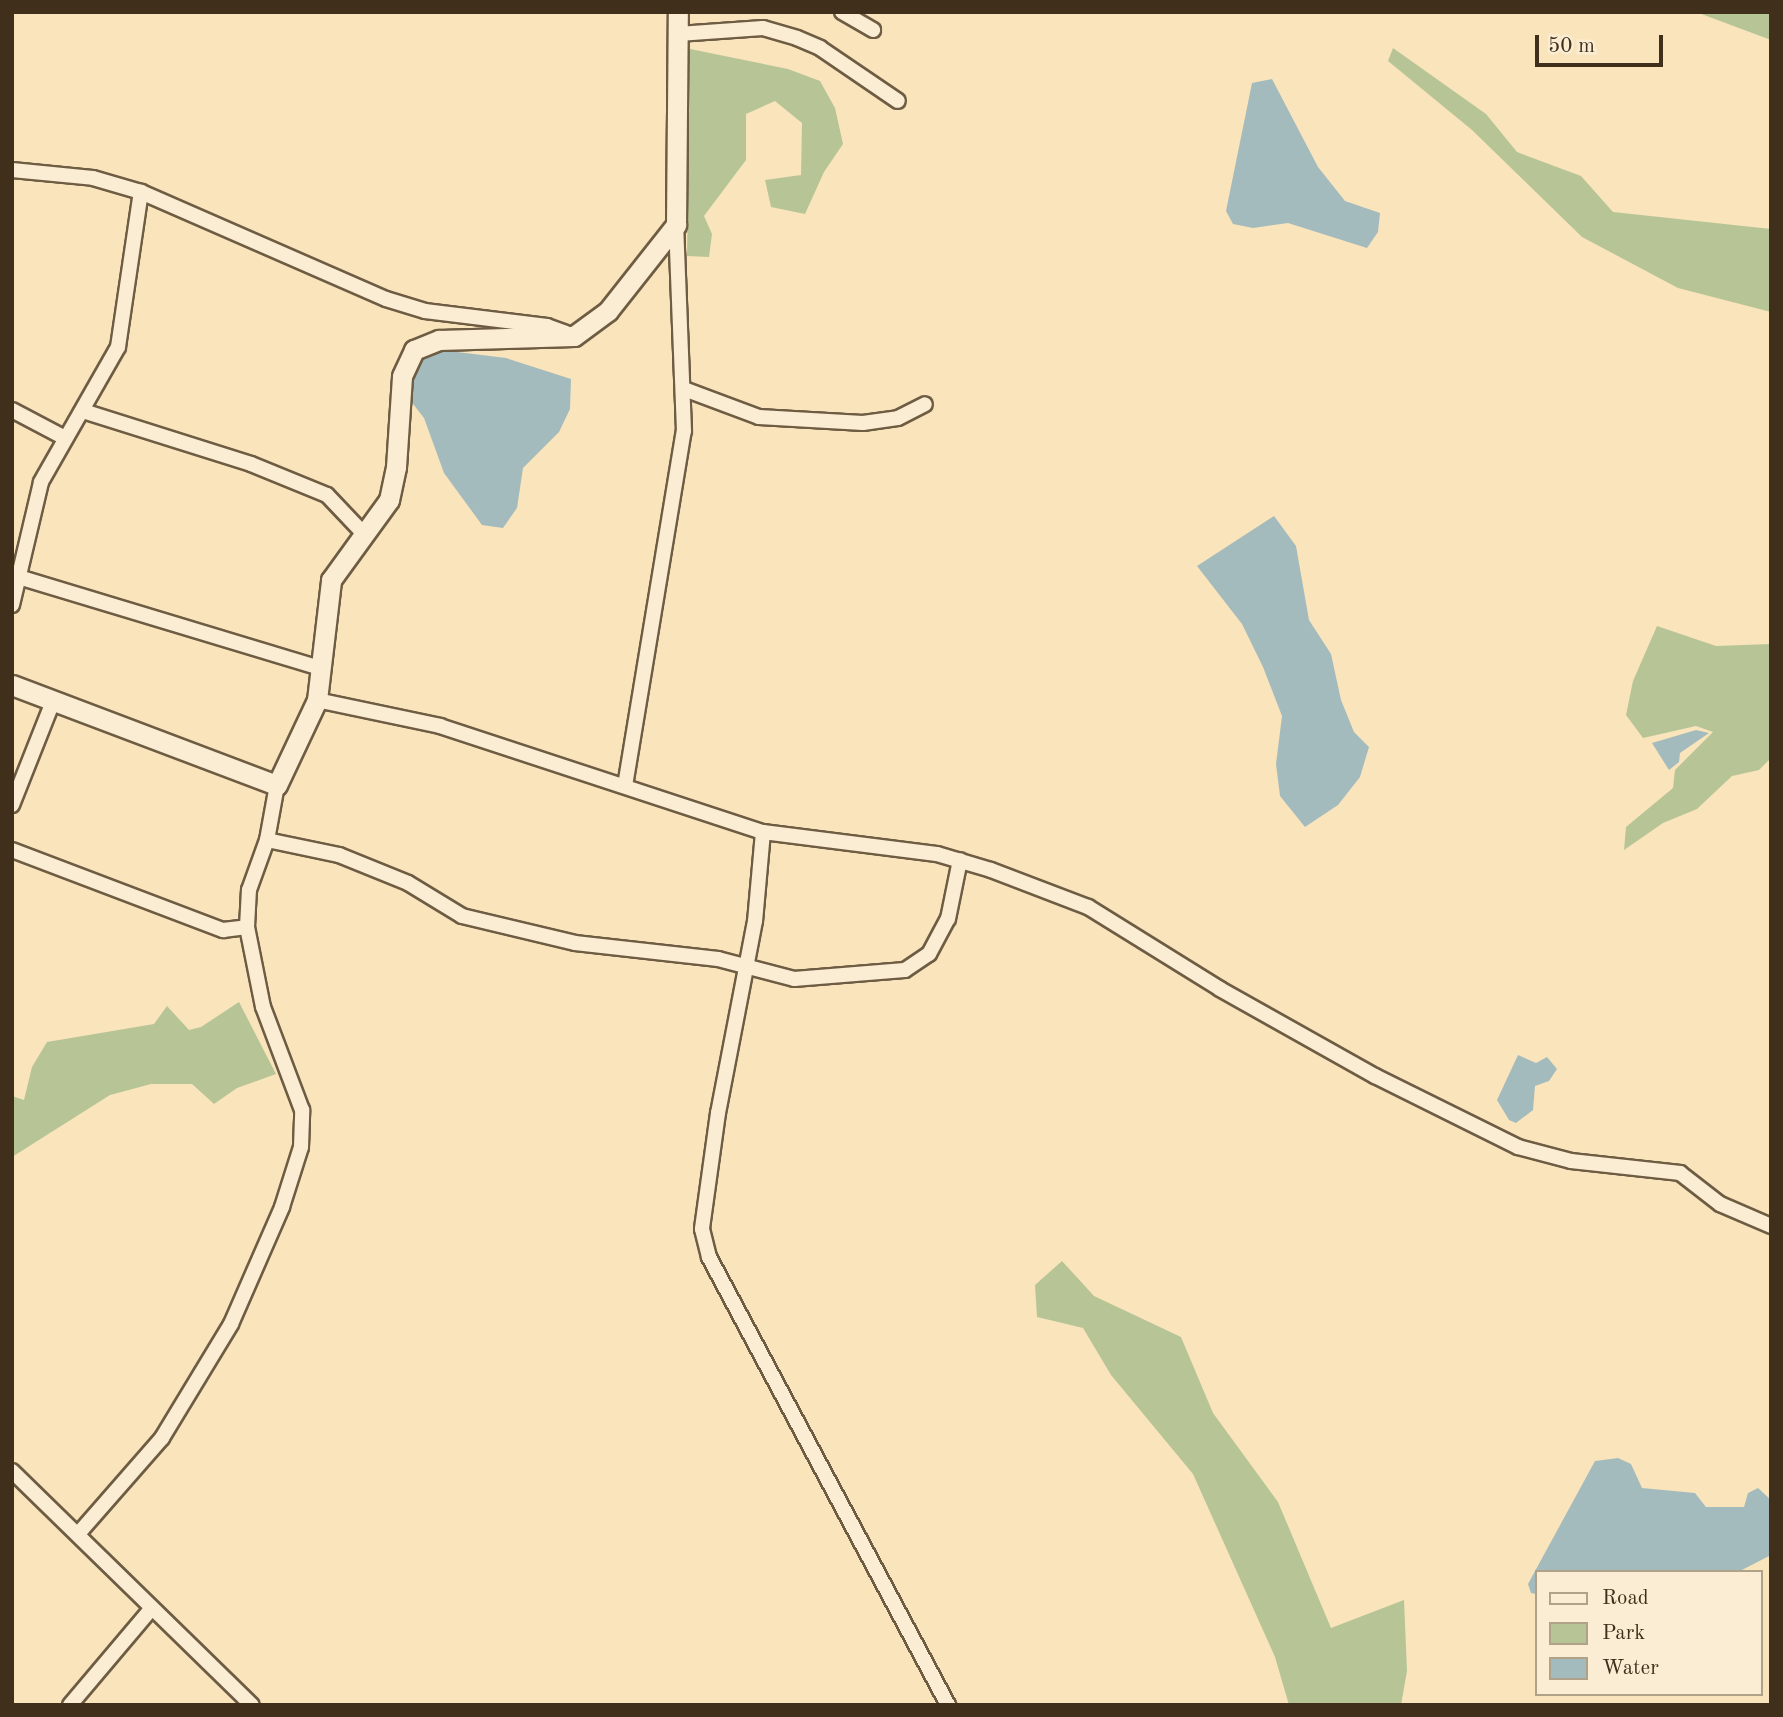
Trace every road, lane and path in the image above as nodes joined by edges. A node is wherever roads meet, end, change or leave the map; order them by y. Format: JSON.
{"nodes":[{"id":1,"x":678,"y":12,"type":"edge"},
{"id":2,"x":842,"y":12,"type":"edge"},
{"id":3,"x":873,"y":30,"type":"dead end"},
{"id":4,"x":678,"y":34,"type":"junction"},
{"id":5,"x":898,"y":101,"type":"dead end"},
{"id":6,"x":12,"y":170,"type":"edge"},
{"id":7,"x":141,"y":192,"type":"junction"},
{"id":8,"x":676,"y":225,"type":"junction"},
{"id":9,"x":574,"y":336,"type":"junction"},
{"id":10,"x":684,"y":389,"type":"junction"},
{"id":11,"x":925,"y":404,"type":"dead end"},
{"id":12,"x":12,"y":410,"type":"edge"},
{"id":13,"x":83,"y":411,"type":"junction"},
{"id":14,"x":65,"y":438,"type":"junction"},
{"id":15,"x":363,"y":533,"type":"junction"},
{"id":16,"x":15,"y":575,"type":"edge"},
{"id":17,"x":12,"y":605,"type":"edge"},
{"id":18,"x":320,"y":668,"type":"junction"},
{"id":19,"x":12,"y":685,"type":"edge"},
{"id":20,"x":54,"y":699,"type":"junction"},
{"id":21,"x":317,"y":700,"type":"junction"},
{"id":22,"x":277,"y":785,"type":"junction"},
{"id":23,"x":625,"y":786,"type":"junction"},
{"id":24,"x":12,"y":805,"type":"edge"},
{"id":25,"x":763,"y":832,"type":"junction"},
{"id":26,"x":267,"y":840,"type":"junction"},
{"id":27,"x":12,"y":850,"type":"edge"},
{"id":28,"x":960,"y":860,"type":"junction"},
{"id":29,"x":247,"y":927,"type":"junction"},
{"id":30,"x":747,"y":969,"type":"junction"},
{"id":31,"x":1771,"y":1226,"type":"edge"},
{"id":32,"x":12,"y":1471,"type":"edge"},
{"id":33,"x":78,"y":1534,"type":"junction"},
{"id":34,"x":151,"y":1609,"type":"junction"},
{"id":35,"x":71,"y":1705,"type":"edge"},
{"id":36,"x":252,"y":1705,"type":"edge"},
{"id":37,"x":948,"y":1705,"type":"edge"}],
"edges":[{"from":1,"to":4,"type":"street"},
{"from":2,"to":3,"type":"street"},
{"from":4,"to":5,"type":"street"},
{"from":4,"to":8,"type":"street"},
{"from":6,"to":7,"type":"street"},
{"from":7,"to":9,"type":"street"},
{"from":7,"to":13,"type":"street"},
{"from":8,"to":9,"type":"street"},
{"from":8,"to":10,"type":"street"},
{"from":9,"to":15,"type":"street"},
{"from":10,"to":11,"type":"street"},
{"from":10,"to":23,"type":"street"},
{"from":12,"to":14,"type":"street"},
{"from":13,"to":14,"type":"street"},
{"from":13,"to":15,"type":"street"},
{"from":14,"to":16,"type":"street"},
{"from":15,"to":18,"type":"street"},
{"from":16,"to":17,"type":"street"},
{"from":16,"to":18,"type":"street"},
{"from":18,"to":21,"type":"street"},
{"from":19,"to":20,"type":"street"},
{"from":20,"to":22,"type":"street"},
{"from":20,"to":24,"type":"street"},
{"from":21,"to":22,"type":"street"},
{"from":21,"to":23,"type":"street"},
{"from":22,"to":26,"type":"street"},
{"from":23,"to":25,"type":"street"},
{"from":25,"to":28,"type":"street"},
{"from":25,"to":30,"type":"street"},
{"from":26,"to":29,"type":"street"},
{"from":26,"to":30,"type":"street"},
{"from":27,"to":29,"type":"street"},
{"from":28,"to":30,"type":"street"},
{"from":28,"to":31,"type":"street"},
{"from":29,"to":33,"type":"street"},
{"from":30,"to":37,"type":"street"},
{"from":32,"to":33,"type":"street"},
{"from":33,"to":34,"type":"street"},
{"from":34,"to":35,"type":"street"},
{"from":34,"to":36,"type":"street"}]}
